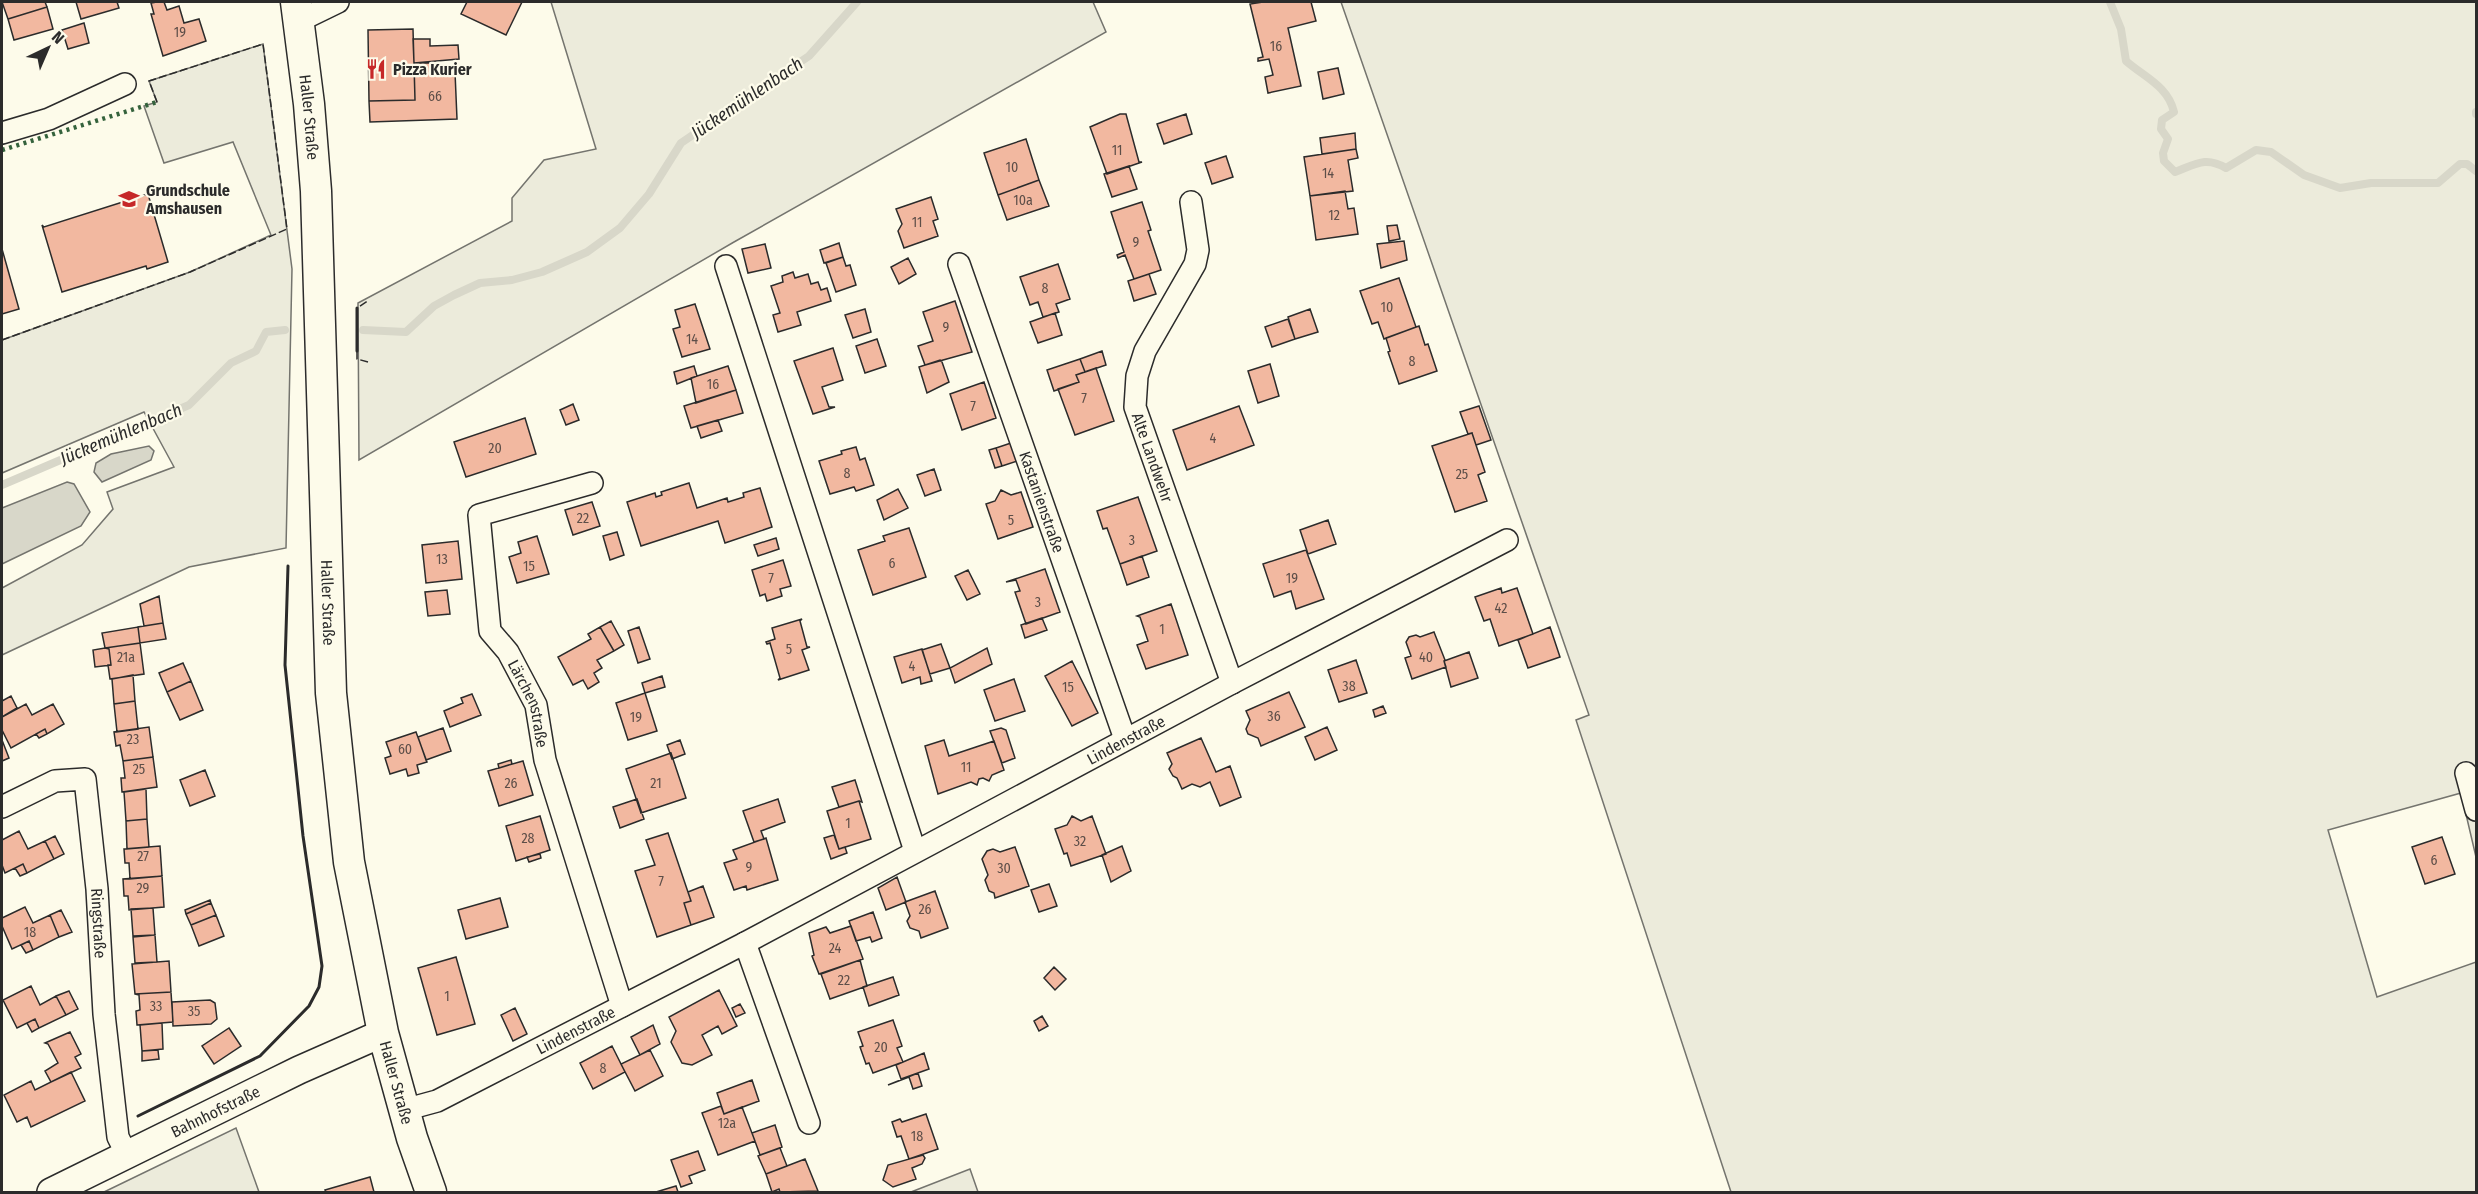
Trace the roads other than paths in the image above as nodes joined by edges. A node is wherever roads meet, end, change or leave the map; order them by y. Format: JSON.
{"nodes":[{"id":1,"x":338,"y":2,"type":"edge"},
{"id":2,"x":298,"y":11,"type":"edge"},
{"id":3,"x":125,"y":84,"type":"dead end"},
{"id":4,"x":2,"y":133,"type":"edge"},
{"id":5,"x":1191,"y":202,"type":"dead end"},
{"id":6,"x":960,"y":264,"type":"dead end"},
{"id":7,"x":726,"y":266,"type":"dead end"},
{"id":8,"x":592,"y":483,"type":"dead end"},
{"id":9,"x":1507,"y":540,"type":"dead end"},
{"id":10,"x":1232,"y":682,"type":"junction"},
{"id":11,"x":1125,"y":739,"type":"junction"},
{"id":12,"x":2466,"y":773,"type":"dead end"},
{"id":13,"x":2,"y":807,"type":"edge"},
{"id":14,"x":2476,"y":810,"type":"edge"},
{"id":15,"x":915,"y":851,"type":"junction"},
{"id":16,"x":745,"y":943,"type":"junction"},
{"id":17,"x":622,"y":1006,"type":"junction"},
{"id":18,"x":383,"y":1033,"type":"junction"},
{"id":19,"x":404,"y":1110,"type":"junction"},
{"id":20,"x":809,"y":1123,"type":"dead end"},
{"id":21,"x":127,"y":1155,"type":"junction"},
{"id":22,"x":51,"y":1192,"type":"edge"},
{"id":23,"x":431,"y":1192,"type":"edge"}],
"edges":[{"from":1,"to":2,"type":"street"},
{"from":2,"to":18,"type":"main road","name":"Haller Straße"},
{"from":3,"to":4,"type":"street"},
{"from":5,"to":10,"type":"street","name":"Alte Landwehr"},
{"from":6,"to":11,"type":"street","name":"Kastanienstraße"},
{"from":7,"to":15,"type":"street"},
{"from":8,"to":17,"type":"street","name":"Lärchenstraße"},
{"from":9,"to":10,"type":"street","name":"Lindenstraße"},
{"from":10,"to":11,"type":"street","name":"Lindenstraße"},
{"from":11,"to":15,"type":"street","name":"Lindenstraße"},
{"from":12,"to":14,"type":"street"},
{"from":13,"to":21,"type":"street","name":"Ringstraße"},
{"from":15,"to":16,"type":"street","name":"Lindenstraße"},
{"from":16,"to":17,"type":"street","name":"Lindenstraße"},
{"from":16,"to":20,"type":"street"},
{"from":17,"to":19,"type":"street","name":"Lindenstraße"},
{"from":18,"to":19,"type":"main road","name":"Haller Straße"},
{"from":18,"to":21,"type":"street","name":"Bahnhofstraße"},
{"from":19,"to":23,"type":"main road","name":"Haller Straße"},
{"from":21,"to":22,"type":"street","name":"Bahnhofstraße"}]}
